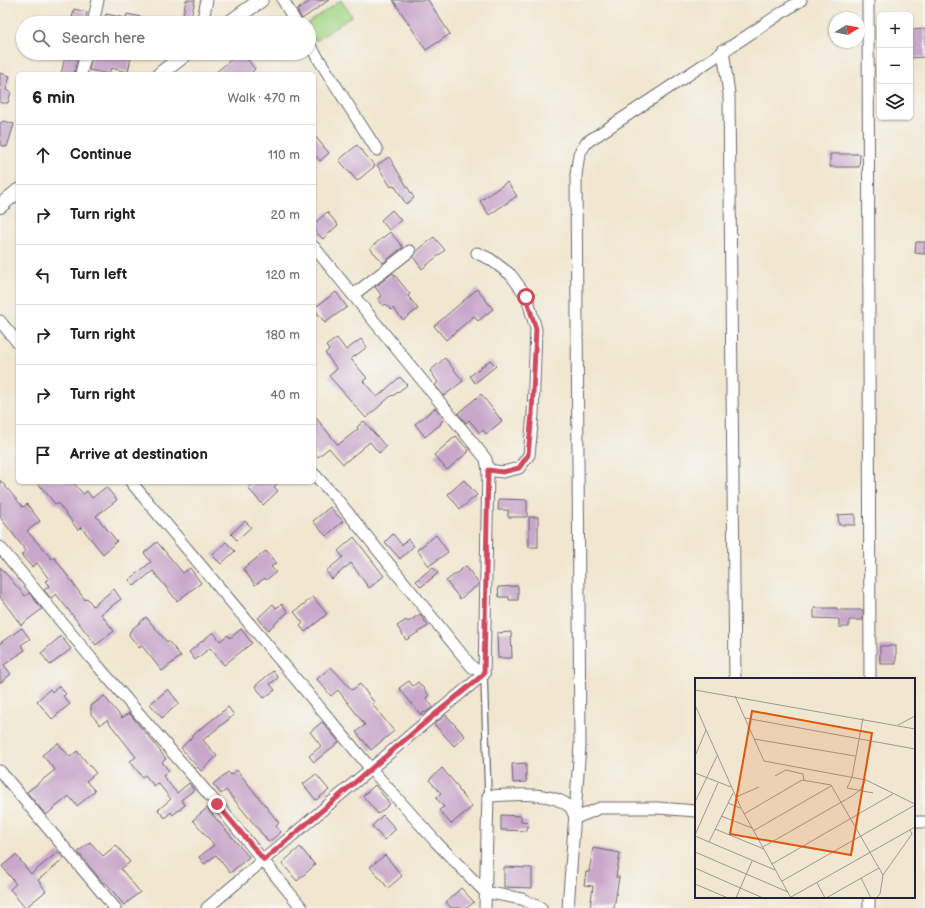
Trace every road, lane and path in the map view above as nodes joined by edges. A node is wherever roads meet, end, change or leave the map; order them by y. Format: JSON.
{"nodes":[{"id":1,"x":98,"y":0,"type":"edge"},
{"id":2,"x":207,"y":0,"type":"edge"},
{"id":3,"x":262,"y":0,"type":"edge"},
{"id":4,"x":283,"y":0,"type":"edge"},
{"id":5,"x":801,"y":0,"type":"edge"},
{"id":6,"x":868,"y":0,"type":"edge"},
{"id":7,"x":95,"y":16,"type":"edge"},
{"id":8,"x":204,"y":16,"type":"edge"},
{"id":9,"x":239,"y":16,"type":"edge"},
{"id":10,"x":292,"y":16,"type":"edge"},
{"id":11,"x":724,"y":50,"type":"junction"},
{"id":12,"x":316,"y":55,"type":"edge"},
{"id":13,"x":84,"y":60,"type":"edge"},
{"id":14,"x":179,"y":60,"type":"edge"},
{"id":15,"x":81,"y":72,"type":"edge"},
{"id":16,"x":165,"y":72,"type":"edge"},
{"id":17,"x":377,"y":150,"type":"dead end"},
{"id":18,"x":16,"y":193,"type":"edge"},
{"id":19,"x":0,"y":206,"type":"edge"},
{"id":20,"x":316,"y":249,"type":"edge"},
{"id":21,"x":410,"y":251,"type":"dead end"},
{"id":22,"x":477,"y":253,"type":"dead end"},
{"id":23,"x":353,"y":295,"type":"junction"},
{"id":24,"x":0,"y":321,"type":"edge"},
{"id":25,"x":16,"y":341,"type":"edge"},
{"id":26,"x":488,"y":470,"type":"junction"},
{"id":27,"x":316,"y":476,"type":"edge"},
{"id":28,"x":133,"y":484,"type":"edge"},
{"id":29,"x":0,"y":547,"type":"edge"},
{"id":30,"x":484,"y":674,"type":"junction"},
{"id":31,"x":734,"y":678,"type":"edge"},
{"id":32,"x":870,"y":678,"type":"edge"},
{"id":33,"x":371,"y":769,"type":"junction"},
{"id":34,"x":0,"y":771,"type":"edge"},
{"id":35,"x":488,"y":796,"type":"junction"},
{"id":36,"x":695,"y":811,"type":"edge"},
{"id":37,"x":576,"y":818,"type":"junction"},
{"id":38,"x":264,"y":860,"type":"junction"},
{"id":39,"x":485,"y":892,"type":"junction"},
{"id":40,"x":115,"y":908,"type":"edge"},
{"id":41,"x":207,"y":908,"type":"edge"},
{"id":42,"x":302,"y":908,"type":"edge"},
{"id":43,"x":485,"y":908,"type":"edge"},
{"id":44,"x":541,"y":908,"type":"edge"},
{"id":45,"x":568,"y":908,"type":"edge"}],
"edges":[{"from":1,"to":7,"type":"street"},
{"from":2,"to":8,"type":"street"},
{"from":3,"to":9,"type":"street"},
{"from":4,"to":10,"type":"street"},
{"from":5,"to":11,"type":"street"},
{"from":6,"to":32,"type":"street"},
{"from":11,"to":31,"type":"street"},
{"from":11,"to":37,"type":"street"},
{"from":12,"to":17,"type":"street"},
{"from":13,"to":15,"type":"street"},
{"from":14,"to":16,"type":"street"},
{"from":18,"to":19,"type":"street"},
{"from":20,"to":23,"type":"street"},
{"from":21,"to":23,"type":"street"},
{"from":22,"to":26,"type":"street"},
{"from":23,"to":26,"type":"street"},
{"from":24,"to":25,"type":"street"},
{"from":26,"to":30,"type":"street"},
{"from":27,"to":30,"type":"street"},
{"from":28,"to":33,"type":"street"},
{"from":29,"to":38,"type":"street"},
{"from":30,"to":33,"type":"street"},
{"from":30,"to":35,"type":"lane"},
{"from":33,"to":38,"type":"street"},
{"from":33,"to":39,"type":"street"},
{"from":34,"to":40,"type":"street"},
{"from":35,"to":37,"type":"street"},
{"from":35,"to":39,"type":"street"},
{"from":36,"to":37,"type":"street"},
{"from":37,"to":45,"type":"street"},
{"from":38,"to":41,"type":"street"},
{"from":38,"to":42,"type":"street"},
{"from":39,"to":43,"type":"street"},
{"from":39,"to":44,"type":"street"}]}
